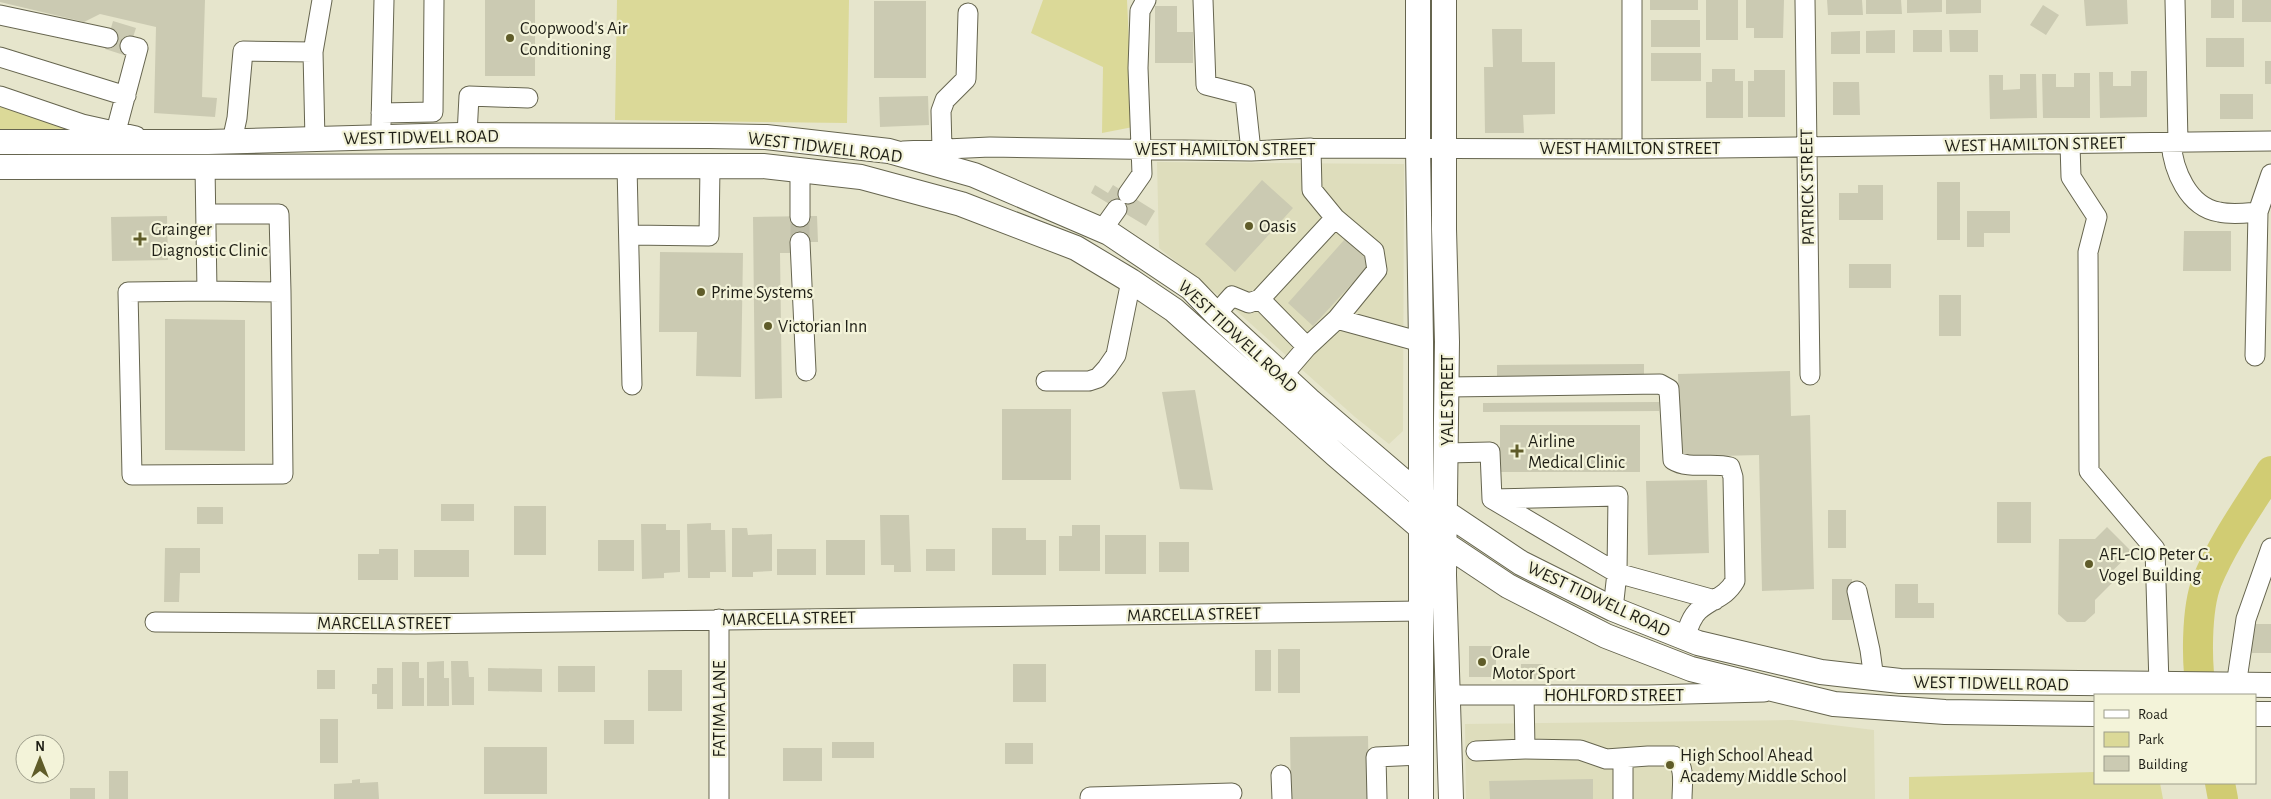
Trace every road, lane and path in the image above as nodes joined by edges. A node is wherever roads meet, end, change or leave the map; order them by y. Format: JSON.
{"nodes":[{"id":1,"x":322,"y":0,"type":"edge"},
{"id":2,"x":384,"y":0,"type":"edge"},
{"id":3,"x":434,"y":0,"type":"edge"},
{"id":4,"x":1146,"y":0,"type":"edge"},
{"id":5,"x":1203,"y":0,"type":"edge"},
{"id":6,"x":1418,"y":0,"type":"edge"},
{"id":7,"x":1444,"y":0,"type":"edge"},
{"id":8,"x":1632,"y":0,"type":"edge"},
{"id":9,"x":1805,"y":0,"type":"edge"},
{"id":10,"x":2175,"y":0,"type":"edge"},
{"id":11,"x":968,"y":13,"type":"dead end"},
{"id":12,"x":0,"y":15,"type":"edge"},
{"id":13,"x":108,"y":38,"type":"dead end"},
{"id":14,"x":134,"y":47,"type":"dead end"},
{"id":15,"x":313,"y":52,"type":"junction"},
{"id":16,"x":0,"y":58,"type":"edge"},
{"id":17,"x":0,"y":96,"type":"edge"},
{"id":18,"x":126,"y":96,"type":"junction"},
{"id":19,"x":528,"y":98,"type":"dead end"},
{"id":20,"x":381,"y":112,"type":"junction"},
{"id":21,"x":463,"y":135,"type":"junction"},
{"id":22,"x":709,"y":136,"type":"junction"},
{"id":23,"x":115,"y":137,"type":"junction"},
{"id":24,"x":381,"y":138,"type":"junction"},
{"id":25,"x":315,"y":140,"type":"junction"},
{"id":26,"x":232,"y":141,"type":"junction"},
{"id":27,"x":2271,"y":141,"type":"edge"},
{"id":28,"x":0,"y":142,"type":"edge"},
{"id":29,"x":208,"y":142,"type":"junction"},
{"id":30,"x":2174,"y":142,"type":"junction"},
{"id":31,"x":2070,"y":144,"type":"junction"},
{"id":32,"x":1806,"y":146,"type":"junction"},
{"id":33,"x":990,"y":147,"type":"junction"},
{"id":34,"x":1311,"y":148,"type":"junction"},
{"id":35,"x":1418,"y":148,"type":"junction"},
{"id":36,"x":942,"y":149,"type":"junction"},
{"id":37,"x":1142,"y":149,"type":"junction"},
{"id":38,"x":1444,"y":149,"type":"junction"},
{"id":39,"x":1632,"y":149,"type":"junction"},
{"id":40,"x":889,"y":151,"type":"junction"},
{"id":41,"x":1251,"y":151,"type":"junction"},
{"id":42,"x":459,"y":166,"type":"junction"},
{"id":43,"x":627,"y":166,"type":"junction"},
{"id":44,"x":710,"y":166,"type":"junction"},
{"id":45,"x":0,"y":167,"type":"edge"},
{"id":46,"x":113,"y":167,"type":"junction"},
{"id":47,"x":205,"y":168,"type":"junction"},
{"id":48,"x":800,"y":171,"type":"junction"},
{"id":49,"x":2271,"y":174,"type":"edge"},
{"id":50,"x":974,"y":175,"type":"junction"},
{"id":51,"x":961,"y":204,"type":"junction"},
{"id":52,"x":2258,"y":212,"type":"junction"},
{"id":53,"x":206,"y":214,"type":"junction"},
{"id":54,"x":800,"y":216,"type":"tunnel mouth"},
{"id":55,"x":1335,"y":218,"type":"junction"},
{"id":56,"x":1102,"y":230,"type":"junction"},
{"id":57,"x":629,"y":235,"type":"junction"},
{"id":58,"x":800,"y":242,"type":"tunnel mouth"},
{"id":59,"x":1131,"y":281,"type":"junction"},
{"id":60,"x":207,"y":291,"type":"junction"},
{"id":61,"x":281,"y":292,"type":"junction"},
{"id":62,"x":1260,"y":299,"type":"junction"},
{"id":63,"x":1216,"y":314,"type":"junction"},
{"id":64,"x":1337,"y":320,"type":"junction"},
{"id":65,"x":1197,"y":332,"type":"junction"},
{"id":66,"x":1421,"y":342,"type":"junction"},
{"id":67,"x":1447,"y":342,"type":"junction"},
{"id":68,"x":1307,"y":347,"type":"junction"},
{"id":69,"x":2255,"y":356,"type":"dead end"},
{"id":70,"x":806,"y":371,"type":"dead end"},
{"id":71,"x":1810,"y":375,"type":"dead end"},
{"id":72,"x":1282,"y":376,"type":"junction"},
{"id":73,"x":1046,"y":381,"type":"dead end"},
{"id":74,"x":632,"y":385,"type":"dead end"},
{"id":75,"x":1447,"y":387,"type":"junction"},
{"id":76,"x":1446,"y":453,"type":"junction"},
{"id":77,"x":1421,"y":496,"type":"junction"},
{"id":78,"x":1492,"y":499,"type":"junction"},
{"id":79,"x":1446,"y":513,"type":"junction"},
{"id":80,"x":1421,"y":528,"type":"junction"},
{"id":81,"x":1446,"y":543,"type":"junction"},
{"id":82,"x":2271,"y":548,"type":"edge"},
{"id":83,"x":1617,"y":573,"type":"junction"},
{"id":84,"x":1857,"y":592,"type":"dead end"},
{"id":85,"x":2263,"y":593,"type":"edge"},
{"id":86,"x":1715,"y":600,"type":"junction"},
{"id":87,"x":1613,"y":609,"type":"junction"},
{"id":88,"x":1422,"y":612,"type":"junction"},
{"id":89,"x":719,"y":618,"type":"junction"},
{"id":90,"x":155,"y":622,"type":"dead end"},
{"id":91,"x":1692,"y":641,"type":"junction"},
{"id":92,"x":1690,"y":669,"type":"junction"},
{"id":93,"x":1874,"y":679,"type":"junction"},
{"id":94,"x":1948,"y":681,"type":"junction"},
{"id":95,"x":2168,"y":685,"type":"junction"},
{"id":96,"x":2271,"y":685,"type":"edge"},
{"id":97,"x":2230,"y":689,"type":"edge"},
{"id":98,"x":1780,"y":691,"type":"junction"},
{"id":99,"x":1448,"y":695,"type":"junction"},
{"id":100,"x":1524,"y":695,"type":"junction"},
{"id":101,"x":1945,"y":712,"type":"junction"},
{"id":102,"x":2094,"y":714,"type":"edge"},
{"id":103,"x":2256,"y":714,"type":"edge"},
{"id":104,"x":2271,"y":714,"type":"edge"},
{"id":105,"x":1525,"y":749,"type":"junction"},
{"id":106,"x":1476,"y":751,"type":"dead end"},
{"id":107,"x":1420,"y":755,"type":"junction"},
{"id":108,"x":1624,"y":758,"type":"junction"},
{"id":109,"x":1281,"y":775,"type":"dead end"},
{"id":110,"x":1232,"y":793,"type":"dead end"},
{"id":111,"x":1090,"y":797,"type":"dead end"},
{"id":112,"x":1144,"y":797,"type":"edge"},
{"id":113,"x":719,"y":799,"type":"edge"},
{"id":114,"x":1282,"y":799,"type":"edge"},
{"id":115,"x":1377,"y":799,"type":"edge"},
{"id":116,"x":1421,"y":799,"type":"edge"},
{"id":117,"x":1451,"y":799,"type":"edge"},
{"id":118,"x":1624,"y":799,"type":"edge"},
{"id":119,"x":1682,"y":799,"type":"edge"}],
"edges":[{"from":1,"to":15,"type":"street"},
{"from":2,"to":20,"type":"street"},
{"from":3,"to":20,"type":"street"},
{"from":4,"to":37,"type":"street"},
{"from":5,"to":41,"type":"street"},
{"from":6,"to":35,"type":"main road","name":"YALE STREET"},
{"from":7,"to":38,"type":"main road","name":"YALE STREET"},
{"from":8,"to":39,"type":"street"},
{"from":9,"to":32,"type":"street","name":"PATRICK STREET"},
{"from":10,"to":30,"type":"street"},
{"from":11,"to":36,"type":"street"},
{"from":12,"to":13,"type":"street"},
{"from":14,"to":18,"type":"street"},
{"from":15,"to":25,"type":"street"},
{"from":15,"to":26,"type":"street"},
{"from":16,"to":18,"type":"street"},
{"from":17,"to":23,"type":"street"},
{"from":18,"to":23,"type":"street"},
{"from":19,"to":21,"type":"street"},
{"from":20,"to":24,"type":"street"},
{"from":21,"to":22,"type":"main road","name":"WEST TIDWELL ROAD"},
{"from":21,"to":24,"type":"main road","name":"WEST TIDWELL ROAD"},
{"from":21,"to":42,"type":"main road"},
{"from":22,"to":40,"type":"main road","name":"WEST TIDWELL ROAD"},
{"from":22,"to":44,"type":"main road"},
{"from":23,"to":28,"type":"main road","name":"WEST TIDWELL ROAD"},
{"from":23,"to":29,"type":"main road","name":"WEST TIDWELL ROAD"},
{"from":23,"to":46,"type":"main road"},
{"from":24,"to":25,"type":"main road","name":"WEST TIDWELL ROAD"},
{"from":25,"to":26,"type":"main road","name":"WEST TIDWELL ROAD"},
{"from":26,"to":29,"type":"main road","name":"WEST TIDWELL ROAD"},
{"from":27,"to":30,"type":"street","name":"WEST HAMILTON STREET"},
{"from":29,"to":47,"type":"main road"},
{"from":30,"to":31,"type":"street","name":"WEST HAMILTON STREET"},
{"from":30,"to":52,"type":"street"},
{"from":31,"to":32,"type":"street","name":"WEST HAMILTON STREET"},
{"from":31,"to":95,"type":"street"},
{"from":32,"to":39,"type":"street","name":"WEST HAMILTON STREET"},
{"from":32,"to":71,"type":"street","name":"PATRICK STREET"},
{"from":33,"to":36,"type":"street","name":"WEST HAMILTON STREET"},
{"from":33,"to":37,"type":"street","name":"WEST HAMILTON STREET"},
{"from":33,"to":50,"type":"street"},
{"from":34,"to":35,"type":"street","name":"WEST HAMILTON STREET"},
{"from":34,"to":41,"type":"street","name":"WEST HAMILTON STREET"},
{"from":34,"to":55,"type":"street"},
{"from":35,"to":38,"type":"street","name":"WEST HAMILTON STREET"},
{"from":35,"to":66,"type":"main road","name":"YALE STREET"},
{"from":36,"to":40,"type":"street","name":"WEST HAMILTON STREET"},
{"from":37,"to":41,"type":"street","name":"WEST HAMILTON STREET"},
{"from":37,"to":56,"type":"street"},
{"from":38,"to":39,"type":"street","name":"WEST HAMILTON STREET"},
{"from":38,"to":67,"type":"main road","name":"YALE STREET"},
{"from":40,"to":50,"type":"main road","name":"WEST TIDWELL ROAD"},
{"from":42,"to":43,"type":"main road","name":"WEST TIDWELL ROAD"},
{"from":42,"to":47,"type":"main road","name":"WEST TIDWELL ROAD"},
{"from":43,"to":44,"type":"main road","name":"WEST TIDWELL ROAD"},
{"from":43,"to":57,"type":"street"},
{"from":44,"to":48,"type":"main road","name":"WEST TIDWELL ROAD"},
{"from":44,"to":57,"type":"street"},
{"from":45,"to":46,"type":"main road","name":"WEST TIDWELL ROAD"},
{"from":46,"to":47,"type":"main road","name":"WEST TIDWELL ROAD"},
{"from":47,"to":53,"type":"street"},
{"from":48,"to":51,"type":"main road","name":"WEST TIDWELL ROAD"},
{"from":48,"to":54,"type":"street"},
{"from":49,"to":52,"type":"street"},
{"from":50,"to":51,"type":"main road"},
{"from":50,"to":56,"type":"main road","name":"WEST TIDWELL ROAD"},
{"from":51,"to":59,"type":"main road","name":"WEST TIDWELL ROAD"},
{"from":52,"to":69,"type":"street"},
{"from":53,"to":60,"type":"street"},
{"from":53,"to":61,"type":"street"},
{"from":55,"to":62,"type":"street"},
{"from":55,"to":64,"type":"street"},
{"from":56,"to":63,"type":"main road","name":"WEST TIDWELL ROAD"},
{"from":57,"to":74,"type":"street"},
{"from":58,"to":70,"type":"street"},
{"from":59,"to":65,"type":"main road","name":"WEST TIDWELL ROAD"},
{"from":59,"to":73,"type":"street"},
{"from":60,"to":61,"type":"street"},
{"from":60,"to":61,"type":"street"},
{"from":62,"to":63,"type":"street"},
{"from":62,"to":68,"type":"street"},
{"from":63,"to":65,"type":"main road"},
{"from":63,"to":72,"type":"main road","name":"WEST TIDWELL ROAD"},
{"from":64,"to":66,"type":"street"},
{"from":64,"to":68,"type":"street"},
{"from":65,"to":80,"type":"main road","name":"WEST TIDWELL ROAD"},
{"from":66,"to":67,"type":"main road"},
{"from":66,"to":77,"type":"main road","name":"YALE STREET"},
{"from":67,"to":75,"type":"main road","name":"YALE STREET"},
{"from":68,"to":72,"type":"street"},
{"from":72,"to":77,"type":"main road","name":"WEST TIDWELL ROAD"},
{"from":75,"to":76,"type":"main road","name":"YALE STREET"},
{"from":75,"to":86,"type":"street"},
{"from":76,"to":78,"type":"street"},
{"from":76,"to":79,"type":"main road","name":"YALE STREET"},
{"from":77,"to":79,"type":"main road","name":"WEST TIDWELL ROAD"},
{"from":77,"to":80,"type":"main road","name":"YALE STREET"},
{"from":78,"to":83,"type":"street"},
{"from":78,"to":83,"type":"street"},
{"from":79,"to":81,"type":"main road","name":"YALE STREET"},
{"from":79,"to":87,"type":"main road","name":"WEST TIDWELL ROAD"},
{"from":80,"to":81,"type":"main road","name":"WEST TIDWELL ROAD"},
{"from":80,"to":88,"type":"main road","name":"YALE STREET"},
{"from":81,"to":92,"type":"main road","name":"WEST TIDWELL ROAD"},
{"from":81,"to":99,"type":"main road","name":"YALE STREET"},
{"from":82,"to":85,"type":"street"},
{"from":83,"to":86,"type":"street"},
{"from":83,"to":87,"type":"street"},
{"from":84,"to":93,"type":"street"},
{"from":85,"to":97,"type":"street"},
{"from":86,"to":91,"type":"street"},
{"from":87,"to":91,"type":"main road","name":"WEST TIDWELL ROAD"},
{"from":88,"to":89,"type":"street","name":"MARCELLA STREET"},
{"from":88,"to":107,"type":"main road","name":"YALE STREET"},
{"from":89,"to":90,"type":"street","name":"MARCELLA STREET"},
{"from":89,"to":113,"type":"street","name":"FATIMA LANE"},
{"from":91,"to":92,"type":"main road"},
{"from":91,"to":93,"type":"main road","name":"WEST TIDWELL ROAD"},
{"from":92,"to":98,"type":"main road","name":"WEST TIDWELL ROAD"},
{"from":93,"to":94,"type":"main road","name":"WEST TIDWELL ROAD"},
{"from":94,"to":95,"type":"main road","name":"WEST TIDWELL ROAD"},
{"from":94,"to":101,"type":"main road"},
{"from":95,"to":97,"type":"main road","name":"WEST TIDWELL ROAD"},
{"from":96,"to":97,"type":"main road","name":"WEST TIDWELL ROAD"},
{"from":98,"to":100,"type":"street","name":"HOHLFORD STREET"},
{"from":98,"to":101,"type":"main road","name":"WEST TIDWELL ROAD"},
{"from":99,"to":100,"type":"street","name":"HOHLFORD STREET"},
{"from":99,"to":117,"type":"main road","name":"YALE STREET"},
{"from":100,"to":105,"type":"street"},
{"from":101,"to":102,"type":"main road","name":"WEST TIDWELL ROAD"},
{"from":103,"to":104,"type":"main road"},
{"from":105,"to":106,"type":"street"},
{"from":105,"to":108,"type":"street"},
{"from":107,"to":115,"type":"street"},
{"from":107,"to":116,"type":"main road","name":"YALE STREET"},
{"from":108,"to":118,"type":"street"},
{"from":108,"to":119,"type":"street"},
{"from":109,"to":114,"type":"street"},
{"from":110,"to":112,"type":"street"},
{"from":111,"to":112,"type":"street"}]}
